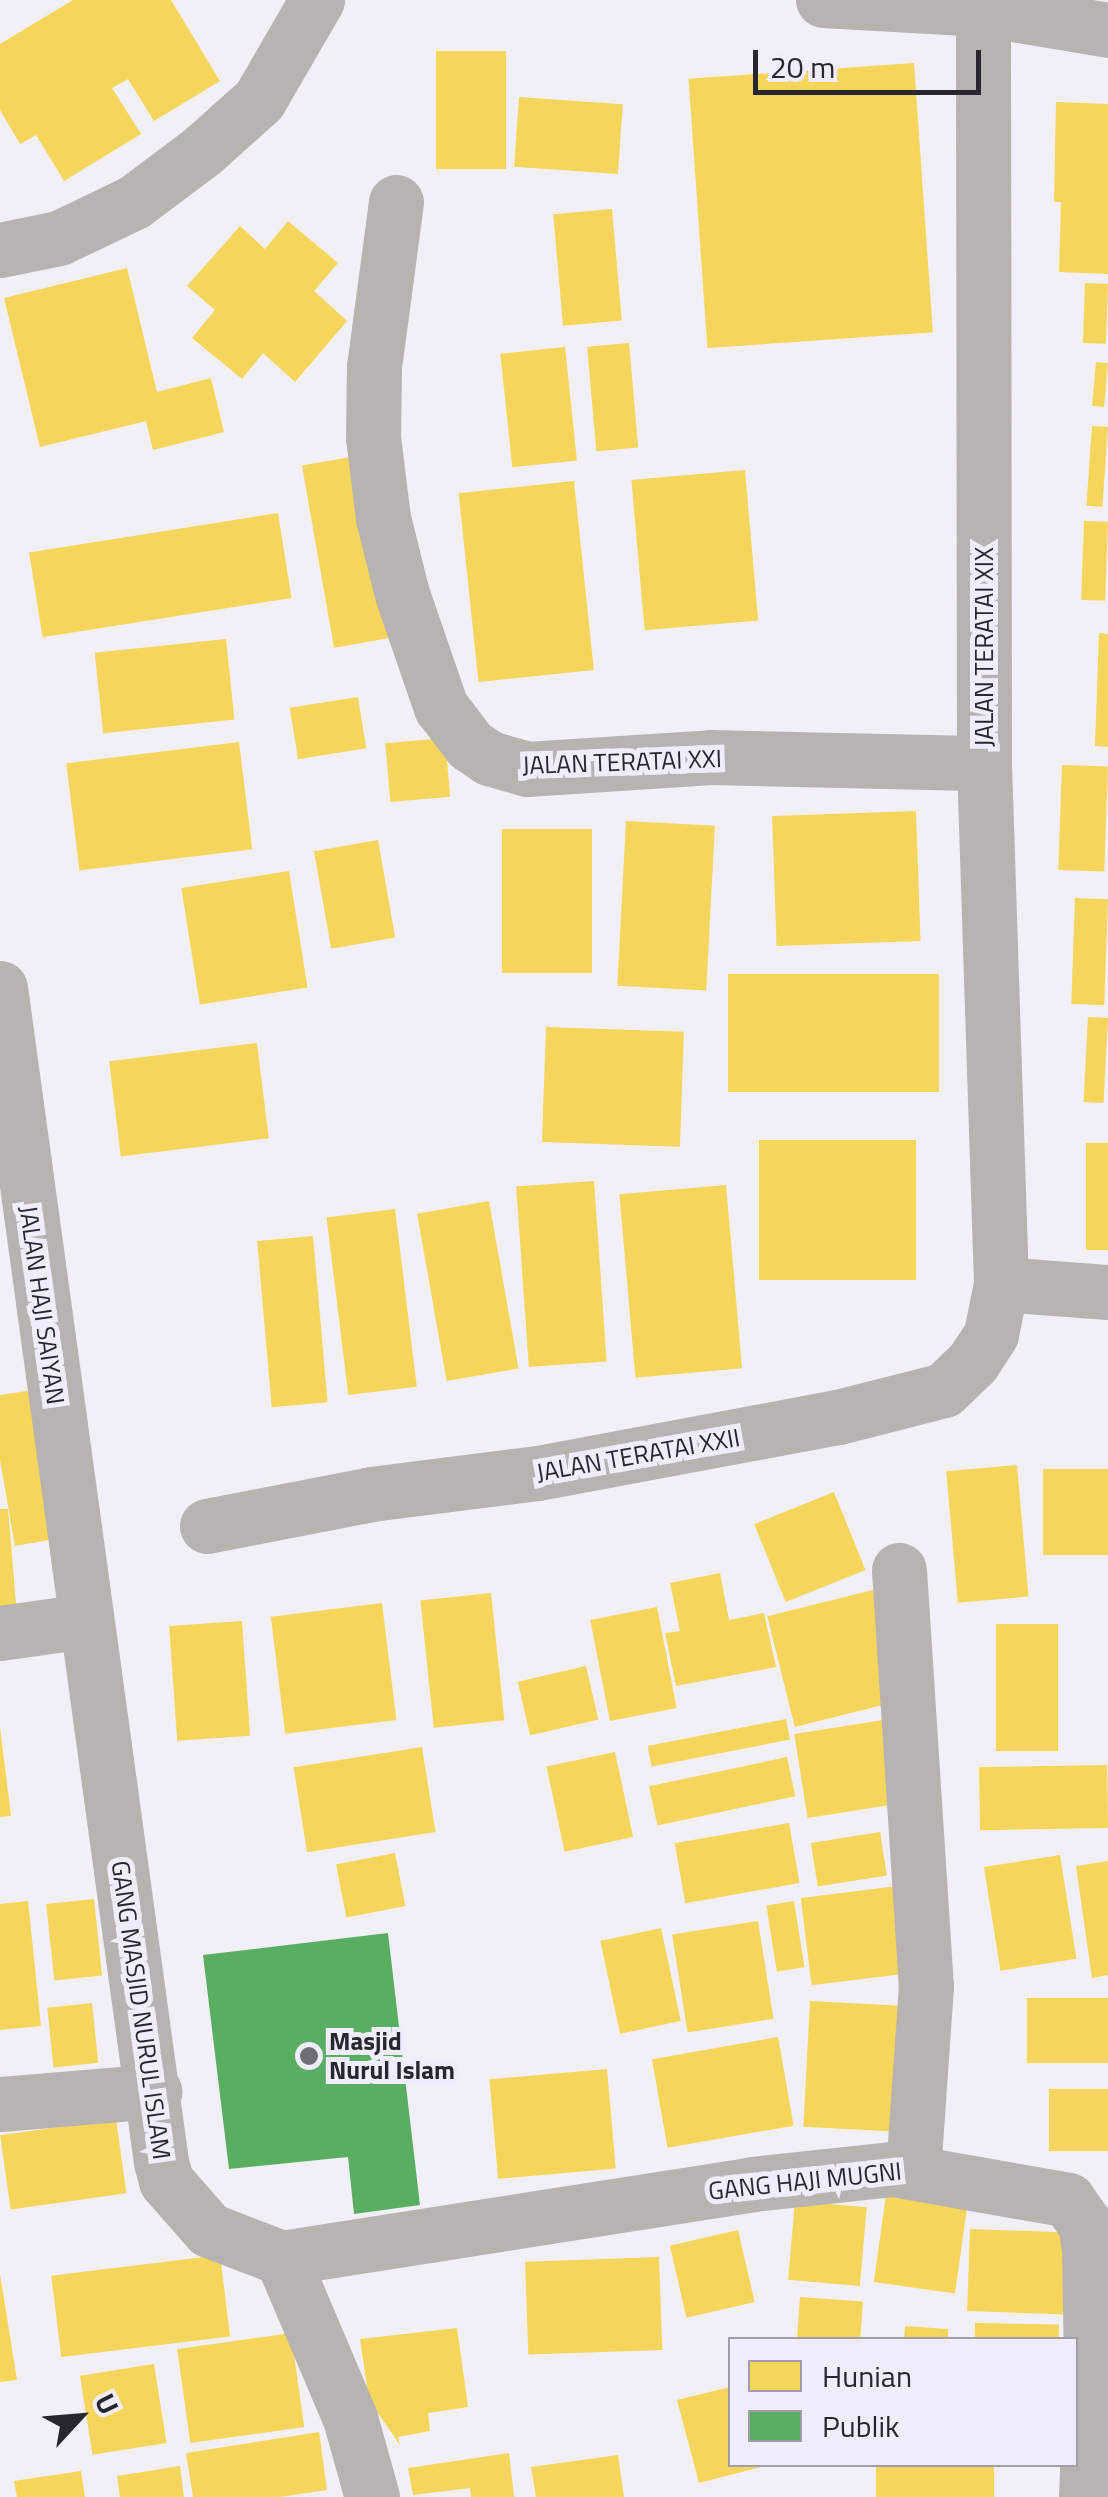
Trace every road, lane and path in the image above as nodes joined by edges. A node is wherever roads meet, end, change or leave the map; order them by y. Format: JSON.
{"nodes":[{"id":1,"x":318,"y":0,"type":"edge"},
{"id":2,"x":822,"y":0,"type":"edge"},
{"id":3,"x":982,"y":9,"type":"junction"},
{"id":4,"x":1108,"y":30,"type":"edge"},
{"id":5,"x":396,"y":202,"type":"dead end"},
{"id":6,"x":0,"y":250,"type":"edge"},
{"id":7,"x":984,"y":763,"type":"junction"},
{"id":8,"x":0,"y":988,"type":"edge"},
{"id":9,"x":1001,"y":1284,"type":"junction"},
{"id":10,"x":1108,"y":1292,"type":"edge"},
{"id":11,"x":208,"y":1526,"type":"dead end"},
{"id":12,"x":898,"y":1570,"type":"dead end"},
{"id":13,"x":85,"y":1621,"type":"junction"},
{"id":14,"x":0,"y":1633,"type":"edge"},
{"id":15,"x":154,"y":2091,"type":"junction"},
{"id":16,"x":0,"y":2104,"type":"edge"},
{"id":17,"x":912,"y":2172,"type":"junction"},
{"id":18,"x":282,"y":2258,"type":"junction"},
{"id":19,"x":1098,"y":2402,"type":"edge"},
{"id":20,"x":372,"y":2497,"type":"edge"},
{"id":21,"x":1086,"y":2497,"type":"edge"}],
"edges":[{"from":1,"to":6,"type":"street"},
{"from":2,"to":3,"type":"street"},
{"from":3,"to":4,"type":"street"},
{"from":3,"to":7,"type":"street","name":"JALAN TERATAI XIX"},
{"from":5,"to":7,"type":"street","name":"JALAN TERATAI XXI"},
{"from":7,"to":9,"type":"street","name":"JALAN TERATAI XIX"},
{"from":8,"to":13,"type":"street","name":"JALAN HAJI SAIYAN"},
{"from":9,"to":10,"type":"street"},
{"from":9,"to":11,"type":"street","name":"JALAN TERATAI XXII"},
{"from":12,"to":17,"type":"street","name":"GANG HAJI MUGNI"},
{"from":13,"to":14,"type":"street"},
{"from":13,"to":15,"type":"street","name":"GANG MASJID NURUL ISLAM"},
{"from":15,"to":16,"type":"street"},
{"from":15,"to":18,"type":"street","name":"GANG MASJID NURUL ISLAM"},
{"from":17,"to":18,"type":"street","name":"GANG HAJI MUGNI"},
{"from":17,"to":19,"type":"street"},
{"from":18,"to":20,"type":"street"},
{"from":19,"to":21,"type":"street"}]}
